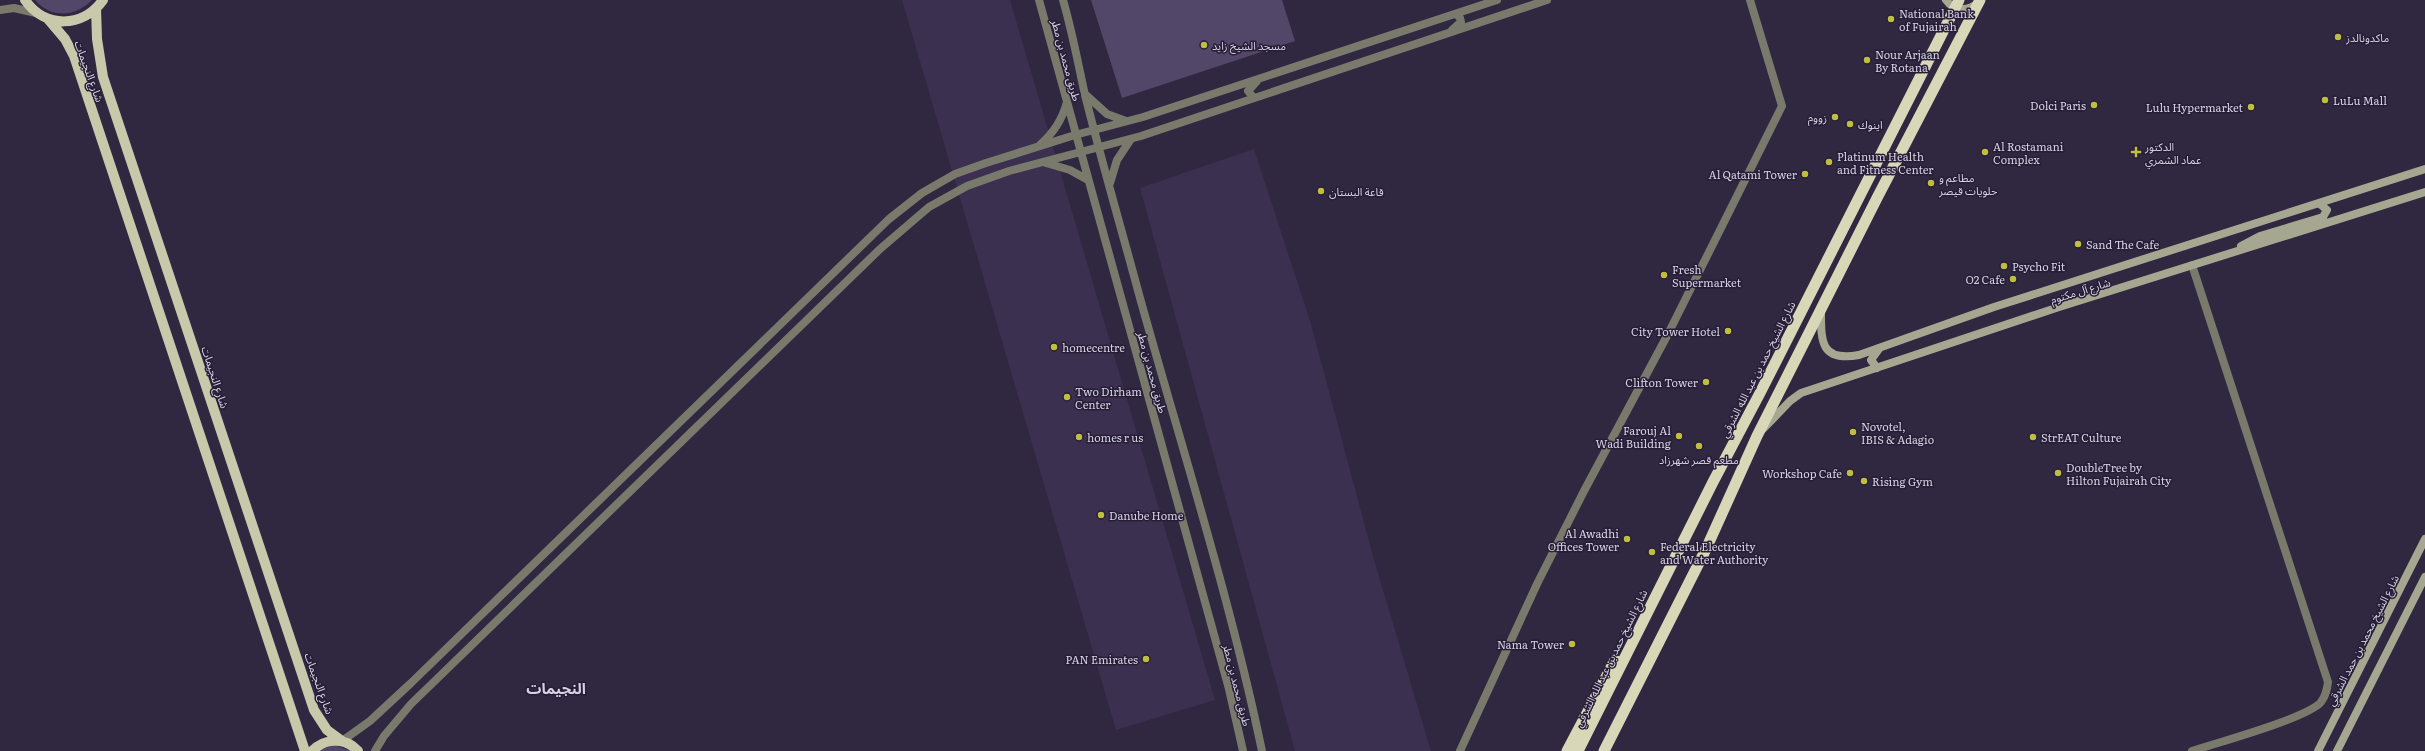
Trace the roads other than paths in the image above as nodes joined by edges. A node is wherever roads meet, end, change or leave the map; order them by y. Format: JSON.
{"nodes":[{"id":1,"x":25,"y":0,"type":"edge"},
{"id":2,"x":1039,"y":0,"type":"edge"},
{"id":3,"x":1062,"y":0,"type":"edge"},
{"id":4,"x":1497,"y":0,"type":"edge"},
{"id":5,"x":1547,"y":0,"type":"edge"},
{"id":6,"x":1750,"y":0,"type":"edge"},
{"id":7,"x":1946,"y":0,"type":"edge"},
{"id":8,"x":1965,"y":0,"type":"edge"},
{"id":9,"x":1980,"y":1,"type":"edge"},
{"id":10,"x":99,"y":4,"type":"edge"},
{"id":11,"x":1957,"y":4,"type":"edge"},
{"id":12,"x":1967,"y":9,"type":"junction"},
{"id":13,"x":0,"y":10,"type":"edge"},
{"id":14,"x":36,"y":13,"type":"junction"},
{"id":15,"x":1456,"y":14,"type":"junction"},
{"id":16,"x":48,"y":19,"type":"junction"},
{"id":17,"x":1946,"y":26,"type":"junction"},
{"id":18,"x":1967,"y":26,"type":"junction"},
{"id":19,"x":1448,"y":34,"type":"junction"},
{"id":20,"x":1257,"y":80,"type":"junction"},
{"id":21,"x":1086,"y":95,"type":"junction"},
{"id":22,"x":1254,"y":98,"type":"junction"},
{"id":23,"x":1067,"y":101,"type":"junction"},
{"id":24,"x":1126,"y":122,"type":"junction"},
{"id":25,"x":1095,"y":129,"type":"junction"},
{"id":26,"x":1075,"y":134,"type":"junction"},
{"id":27,"x":1131,"y":139,"type":"junction"},
{"id":28,"x":1037,"y":147,"type":"junction"},
{"id":29,"x":1100,"y":147,"type":"junction"},
{"id":30,"x":1081,"y":152,"type":"junction"},
{"id":31,"x":1901,"y":153,"type":"junction"},
{"id":32,"x":1041,"y":162,"type":"junction"},
{"id":33,"x":2425,"y":169,"type":"edge"},
{"id":34,"x":1088,"y":180,"type":"junction"},
{"id":35,"x":1110,"y":185,"type":"junction"},
{"id":36,"x":2425,"y":192,"type":"edge"},
{"id":37,"x":2320,"y":204,"type":"junction"},
{"id":38,"x":2232,"y":252,"type":"junction"},
{"id":39,"x":2192,"y":265,"type":"junction"},
{"id":40,"x":1821,"y":308,"type":"junction"},
{"id":41,"x":1880,"y":349,"type":"junction"},
{"id":42,"x":1877,"y":368,"type":"junction"},
{"id":43,"x":1757,"y":436,"type":"junction"},
{"id":44,"x":2425,"y":539,"type":"edge"},
{"id":45,"x":2425,"y":577,"type":"edge"},
{"id":46,"x":1639,"y":627,"type":"junction"},
{"id":47,"x":1638,"y":684,"type":"junction"},
{"id":48,"x":342,"y":741,"type":"junction"},
{"id":49,"x":305,"y":751,"type":"edge"},
{"id":50,"x":312,"y":751,"type":"edge"},
{"id":51,"x":358,"y":751,"type":"edge"},
{"id":52,"x":375,"y":751,"type":"edge"},
{"id":53,"x":1243,"y":751,"type":"edge"},
{"id":54,"x":1262,"y":751,"type":"edge"},
{"id":55,"x":1460,"y":751,"type":"edge"},
{"id":56,"x":1567,"y":751,"type":"edge"},
{"id":57,"x":1578,"y":751,"type":"edge"},
{"id":58,"x":1604,"y":751,"type":"edge"},
{"id":59,"x":1612,"y":751,"type":"edge"},
{"id":60,"x":2192,"y":751,"type":"edge"},
{"id":61,"x":2318,"y":751,"type":"edge"},
{"id":62,"x":2337,"y":751,"type":"edge"}],
"edges":[{"from":1,"to":14,"type":"main road"},
{"from":2,"to":23,"type":"street","name":"طريق محمد بن مطر"},
{"from":3,"to":21,"type":"street","name":"طريق محمد بن مطر"},
{"from":4,"to":15,"type":"street"},
{"from":5,"to":19,"type":"street"},
{"from":6,"to":55,"type":"street"},
{"from":7,"to":11,"type":"main road"},
{"from":8,"to":12,"type":"main road"},
{"from":9,"to":12,"type":"main road"},
{"from":9,"to":18,"type":"highway"},
{"from":10,"to":16,"type":"main road"},
{"from":10,"to":48,"type":"main road","name":"شارع النجيمات"},
{"from":11,"to":12,"type":"main road"},
{"from":11,"to":17,"type":"highway","name":"شارع الشيخ حمد بن عبد الله الشرقي"},
{"from":12,"to":18,"type":"main road"},
{"from":13,"to":14,"type":"street"},
{"from":14,"to":16,"type":"main road"},
{"from":15,"to":19,"type":"street"},
{"from":15,"to":20,"type":"street"},
{"from":16,"to":49,"type":"main road","name":"شارع النجيمات"},
{"from":17,"to":31,"type":"highway"},
{"from":17,"to":46,"type":"highway","name":"شارع الشيخ حمد بن عبد الله الشرقي"},
{"from":18,"to":31,"type":"highway"},
{"from":19,"to":22,"type":"street"},
{"from":20,"to":22,"type":"street"},
{"from":20,"to":24,"type":"street"},
{"from":21,"to":24,"type":"street"},
{"from":21,"to":25,"type":"street","name":"طريق محمد بن مطر"},
{"from":22,"to":27,"type":"street"},
{"from":23,"to":26,"type":"street","name":"طريق محمد بن مطر"},
{"from":23,"to":28,"type":"street"},
{"from":24,"to":25,"type":"street"},
{"from":25,"to":26,"type":"street"},
{"from":25,"to":29,"type":"street","name":"طريق محمد بن مطر"},
{"from":26,"to":28,"type":"street"},
{"from":26,"to":30,"type":"street","name":"طريق محمد بن مطر"},
{"from":27,"to":29,"type":"street"},
{"from":27,"to":35,"type":"street"},
{"from":28,"to":48,"type":"street"},
{"from":29,"to":30,"type":"street"},
{"from":29,"to":35,"type":"street","name":"طريق محمد بن مطر"},
{"from":30,"to":32,"type":"street"},
{"from":30,"to":34,"type":"street","name":"طريق محمد بن مطر"},
{"from":31,"to":40,"type":"highway"},
{"from":32,"to":34,"type":"street"},
{"from":32,"to":52,"type":"street"},
{"from":33,"to":37,"type":"main road","name":"شارع آل مكتوم"},
{"from":34,"to":53,"type":"street","name":"طريق محمد بن مطر"},
{"from":35,"to":54,"type":"street","name":"طريق محمد بن مطر"},
{"from":36,"to":38,"type":"main road","name":"شارع آل مكتوم"},
{"from":37,"to":38,"type":"main road"},
{"from":37,"to":41,"type":"main road","name":"شارع آل مكتوم"},
{"from":38,"to":39,"type":"main road","name":"شارع آل مكتوم"},
{"from":39,"to":42,"type":"main road","name":"شارع آل مكتوم"},
{"from":39,"to":60,"type":"street"},
{"from":40,"to":41,"type":"main road","name":"شارع آل مكتوم"},
{"from":40,"to":43,"type":"highway"},
{"from":41,"to":42,"type":"main road"},
{"from":42,"to":43,"type":"main road","name":"شارع آل مكتوم"},
{"from":43,"to":47,"type":"highway"},
{"from":44,"to":61,"type":"main road","name":"شارع الشيخ محمد بن حمد الشرقي"},
{"from":45,"to":62,"type":"main road"},
{"from":46,"to":56,"type":"highway"},
{"from":46,"to":57,"type":"highway","name":"شارع الشيخ حمد بن عبد الله الشرقي"},
{"from":47,"to":58,"type":"highway"},
{"from":47,"to":59,"type":"highway"},
{"from":48,"to":50,"type":"main road"},
{"from":48,"to":51,"type":"main road","name":"شارع النجيمات"}]}
